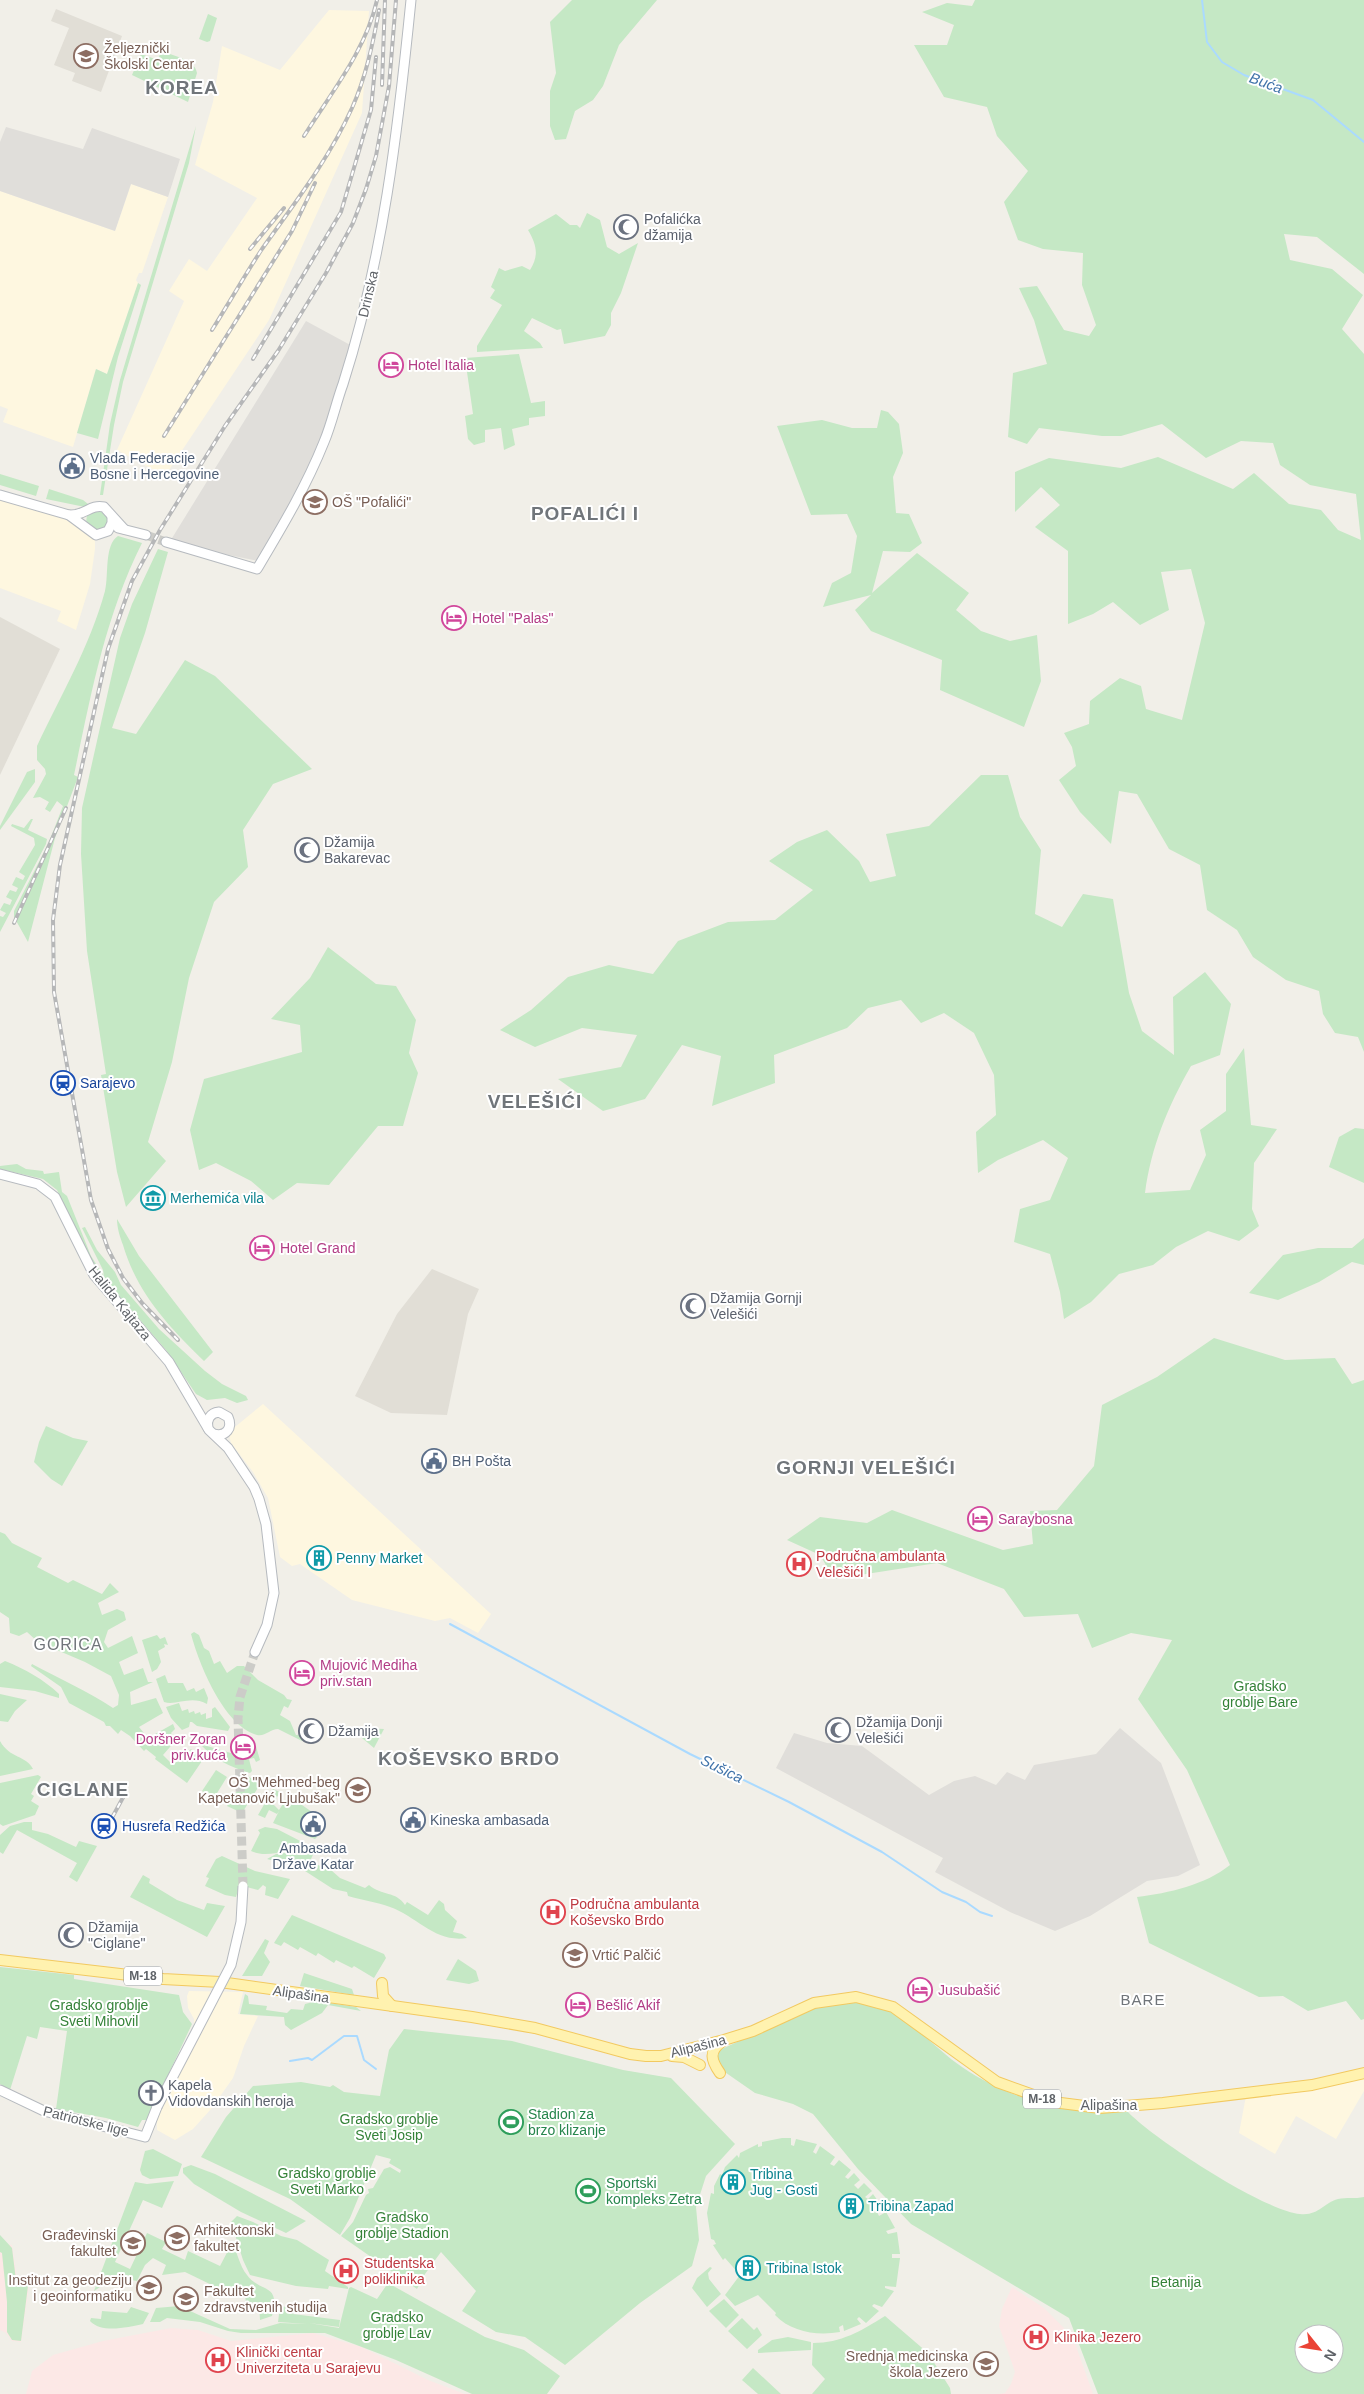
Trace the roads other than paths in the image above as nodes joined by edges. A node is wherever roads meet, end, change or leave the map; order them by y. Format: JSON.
{"nodes":[{"id":1,"x":411,"y":0,"type":"edge"},
{"id":2,"x":0,"y":495,"type":"edge"},
{"id":3,"x":86,"y":513,"type":"junction"},
{"id":4,"x":69,"y":515,"type":"junction"},
{"id":5,"x":112,"y":517,"type":"junction"},
{"id":6,"x":85,"y":527,"type":"junction"},
{"id":7,"x":110,"y":529,"type":"junction"},
{"id":8,"x":124,"y":529,"type":"junction"},
{"id":9,"x":146,"y":535,"type":"tunnel mouth"},
{"id":10,"x":166,"y":542,"type":"tunnel mouth"},
{"id":11,"x":0,"y":1174,"type":"edge"},
{"id":12,"x":194,"y":1404,"type":"junction"},
{"id":13,"x":212,"y":1414,"type":"junction"},
{"id":14,"x":211,"y":1431,"type":"junction"},
{"id":15,"x":226,"y":1432,"type":"junction"},
{"id":16,"x":228,"y":1448,"type":"junction"},
{"id":17,"x":254,"y":1652,"type":"tunnel mouth"},
{"id":18,"x":243,"y":1886,"type":"tunnel mouth"},
{"id":19,"x":0,"y":1960,"type":"edge"},
{"id":20,"x":382,"y":1984,"type":"dead end"},
{"id":21,"x":392,"y":2006,"type":"junction"},
{"id":22,"x":724,"y":2040,"type":"junction"},
{"id":23,"x":661,"y":2056,"type":"junction"},
{"id":24,"x":700,"y":2065,"type":"dead end"},
{"id":25,"x":720,"y":2073,"type":"dead end"},
{"id":26,"x":1364,"y":2073,"type":"edge"},
{"id":27,"x":0,"y":2090,"type":"edge"}],
"edges":[{"from":1,"to":10,"type":"main road","name":"Drinska"},
{"from":2,"to":4,"type":"main road"},
{"from":3,"to":4,"type":"main road"},
{"from":3,"to":5,"type":"main road"},
{"from":3,"to":6,"type":"main road"},
{"from":4,"to":6,"type":"main road"},
{"from":5,"to":7,"type":"main road"},
{"from":5,"to":8,"type":"main road"},
{"from":6,"to":7,"type":"main road"},
{"from":7,"to":8,"type":"main road"},
{"from":8,"to":9,"type":"main road"},
{"from":11,"to":12,"type":"main road","name":"Halida Kajtaza"},
{"from":12,"to":13,"type":"main road"},
{"from":12,"to":14,"type":"main road","name":"Halida Kajtaza"},
{"from":13,"to":14,"type":"main road"},
{"from":13,"to":15,"type":"main road"},
{"from":14,"to":15,"type":"main road"},
{"from":14,"to":16,"type":"main road","name":"Halida Kajtaza"},
{"from":15,"to":16,"type":"main road","name":"Halida Kajtaza"},
{"from":16,"to":17,"type":"main road","name":"Halida Kajtaza"},
{"from":18,"to":27,"type":"main road","name":"Patriotske lige","bridge":true},
{"from":19,"to":21,"type":"main road","name":"Alipašina","number":"M-18"},
{"from":20,"to":21,"type":"main road"},
{"from":21,"to":23,"type":"main road","name":"Alipašina","number":"M-18"},
{"from":22,"to":23,"type":"main road","name":"Alipašina","number":"M-18"},
{"from":22,"to":25,"type":"main road"},
{"from":22,"to":26,"type":"main road","name":"Alipašina","number":"M-18"},
{"from":23,"to":24,"type":"main road"}]}
